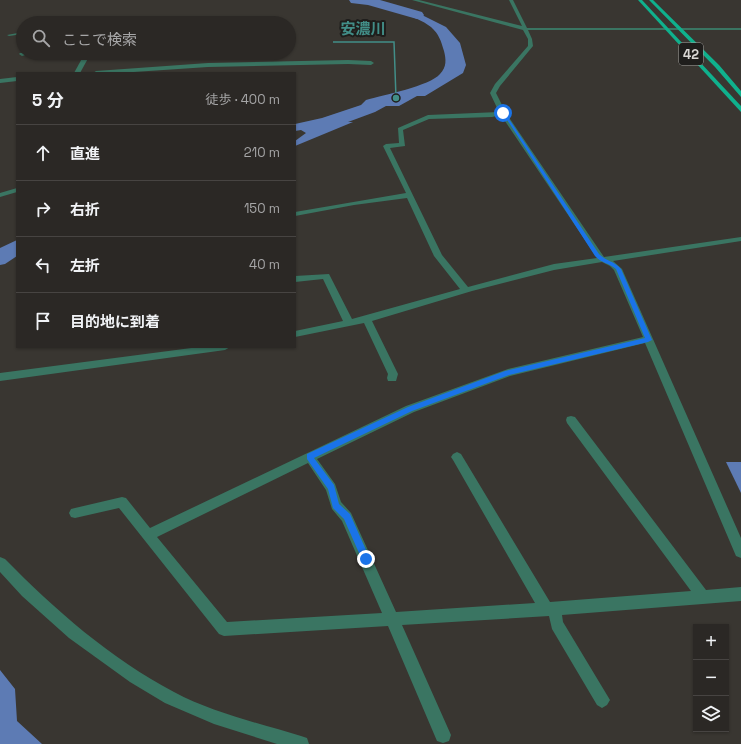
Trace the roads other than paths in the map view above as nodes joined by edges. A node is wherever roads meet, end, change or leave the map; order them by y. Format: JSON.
{"nodes":[{"id":1,"x":414,"y":0,"type":"edge"},
{"id":2,"x":511,"y":0,"type":"edge"},
{"id":3,"x":640,"y":0,"type":"edge"},
{"id":4,"x":651,"y":0,"type":"edge"},
{"id":5,"x":526,"y":29,"type":"junction"},
{"id":6,"x":668,"y":29,"type":"junction"},
{"id":7,"x":680,"y":29,"type":"junction"},
{"id":8,"x":741,"y":29,"type":"edge"},
{"id":9,"x":16,"y":34,"type":"edge"},
{"id":10,"x":9,"y":35,"type":"dead end"},
{"id":11,"x":84,"y":60,"type":"edge"},
{"id":12,"x":371,"y":64,"type":"dead end"},
{"id":13,"x":78,"y":72,"type":"edge"},
{"id":14,"x":110,"y":72,"type":"edge"},
{"id":15,"x":16,"y":79,"type":"edge"},
{"id":16,"x":0,"y":81,"type":"edge"},
{"id":17,"x":741,"y":95,"type":"edge"},
{"id":18,"x":741,"y":110,"type":"edge"},
{"id":19,"x":503,"y":113,"type":"junction"},
{"id":20,"x":16,"y":190,"type":"edge"},
{"id":21,"x":0,"y":195,"type":"edge"},
{"id":22,"x":410,"y":195,"type":"junction"},
{"id":23,"x":296,"y":214,"type":"edge"},
{"id":24,"x":741,"y":239,"type":"edge"},
{"id":25,"x":603,"y":260,"type":"junction"},
{"id":26,"x":296,"y":280,"type":"edge"},
{"id":27,"x":466,"y":290,"type":"junction"},
{"id":28,"x":367,"y":319,"type":"junction"},
{"id":29,"x":349,"y":323,"type":"junction"},
{"id":30,"x":296,"y":334,"type":"edge"},
{"id":31,"x":648,"y":340,"type":"junction"},
{"id":32,"x":218,"y":348,"type":"edge"},
{"id":33,"x":0,"y":377,"type":"edge"},
{"id":34,"x":392,"y":378,"type":"dead end"},
{"id":35,"x":571,"y":420,"type":"dead end"},
{"id":36,"x":310,"y":457,"type":"junction"},
{"id":37,"x":457,"y":457,"type":"dead end"},
{"id":38,"x":75,"y":513,"type":"dead end"},
{"id":39,"x":148,"y":535,"type":"junction"},
{"id":40,"x":741,"y":552,"type":"edge"},
{"id":41,"x":0,"y":563,"type":"edge"},
{"id":42,"x":741,"y":594,"type":"edge"},
{"id":43,"x":703,"y":597,"type":"junction"},
{"id":44,"x":550,"y":609,"type":"junction"},
{"id":45,"x":392,"y":619,"type":"junction"},
{"id":46,"x":602,"y":700,"type":"dead end"},
{"id":47,"x":443,"y":735,"type":"dead end"},
{"id":48,"x":300,"y":744,"type":"edge"}],
"edges":[{"from":1,"to":5,"type":"street"},
{"from":2,"to":5,"type":"street"},
{"from":3,"to":6,"type":"main road","number":"42"},
{"from":4,"to":7,"type":"main road","number":"42"},
{"from":5,"to":6,"type":"street"},
{"from":5,"to":19,"type":"street"},
{"from":6,"to":7,"type":"street"},
{"from":6,"to":18,"type":"main road","number":"42"},
{"from":7,"to":8,"type":"street"},
{"from":7,"to":17,"type":"main road","number":"42"},
{"from":9,"to":10,"type":"street"},
{"from":11,"to":13,"type":"street"},
{"from":12,"to":14,"type":"street"},
{"from":15,"to":16,"type":"street"},
{"from":19,"to":22,"type":"street"},
{"from":19,"to":25,"type":"street"},
{"from":20,"to":21,"type":"street"},
{"from":22,"to":23,"type":"street"},
{"from":22,"to":27,"type":"street"},
{"from":24,"to":25,"type":"street"},
{"from":25,"to":27,"type":"street"},
{"from":25,"to":31,"type":"street"},
{"from":26,"to":29,"type":"street"},
{"from":27,"to":28,"type":"street"},
{"from":28,"to":29,"type":"street"},
{"from":28,"to":34,"type":"street"},
{"from":29,"to":30,"type":"street"},
{"from":31,"to":36,"type":"street"},
{"from":31,"to":40,"type":"street"},
{"from":32,"to":33,"type":"street"},
{"from":35,"to":43,"type":"street"},
{"from":36,"to":39,"type":"street"},
{"from":36,"to":45,"type":"street"},
{"from":37,"to":44,"type":"street"},
{"from":38,"to":39,"type":"street"},
{"from":39,"to":45,"type":"street"},
{"from":41,"to":48,"type":"street"},
{"from":42,"to":43,"type":"street"},
{"from":43,"to":44,"type":"street"},
{"from":44,"to":45,"type":"street"},
{"from":44,"to":46,"type":"street"},
{"from":45,"to":47,"type":"street"}]}
